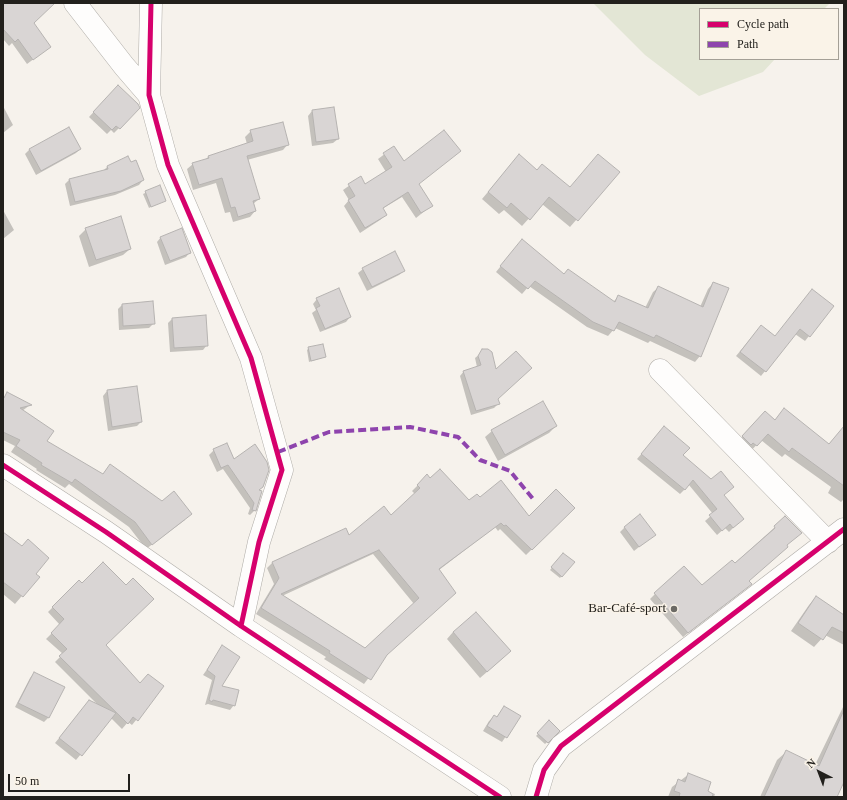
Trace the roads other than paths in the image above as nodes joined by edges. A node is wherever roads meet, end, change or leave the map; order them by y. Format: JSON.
{"nodes":[{"id":1,"x":75,"y":3,"type":"edge"},
{"id":2,"x":151,"y":3,"type":"edge"},
{"id":3,"x":149,"y":94,"type":"junction"},
{"id":4,"x":660,"y":370,"type":"dead end"},
{"id":5,"x":3,"y":465,"type":"edge"},
{"id":6,"x":836,"y":536,"type":"edge"},
{"id":7,"x":241,"y":626,"type":"junction"},
{"id":8,"x":500,"y":797,"type":"edge"},
{"id":9,"x":536,"y":797,"type":"edge"}],
"edges":[{"from":1,"to":3,"type":"street"},
{"from":2,"to":3,"type":"street"},
{"from":3,"to":7,"type":"street"},
{"from":4,"to":6,"type":"street"},
{"from":5,"to":7,"type":"street"},
{"from":6,"to":9,"type":"street"},
{"from":7,"to":8,"type":"street"}]}
